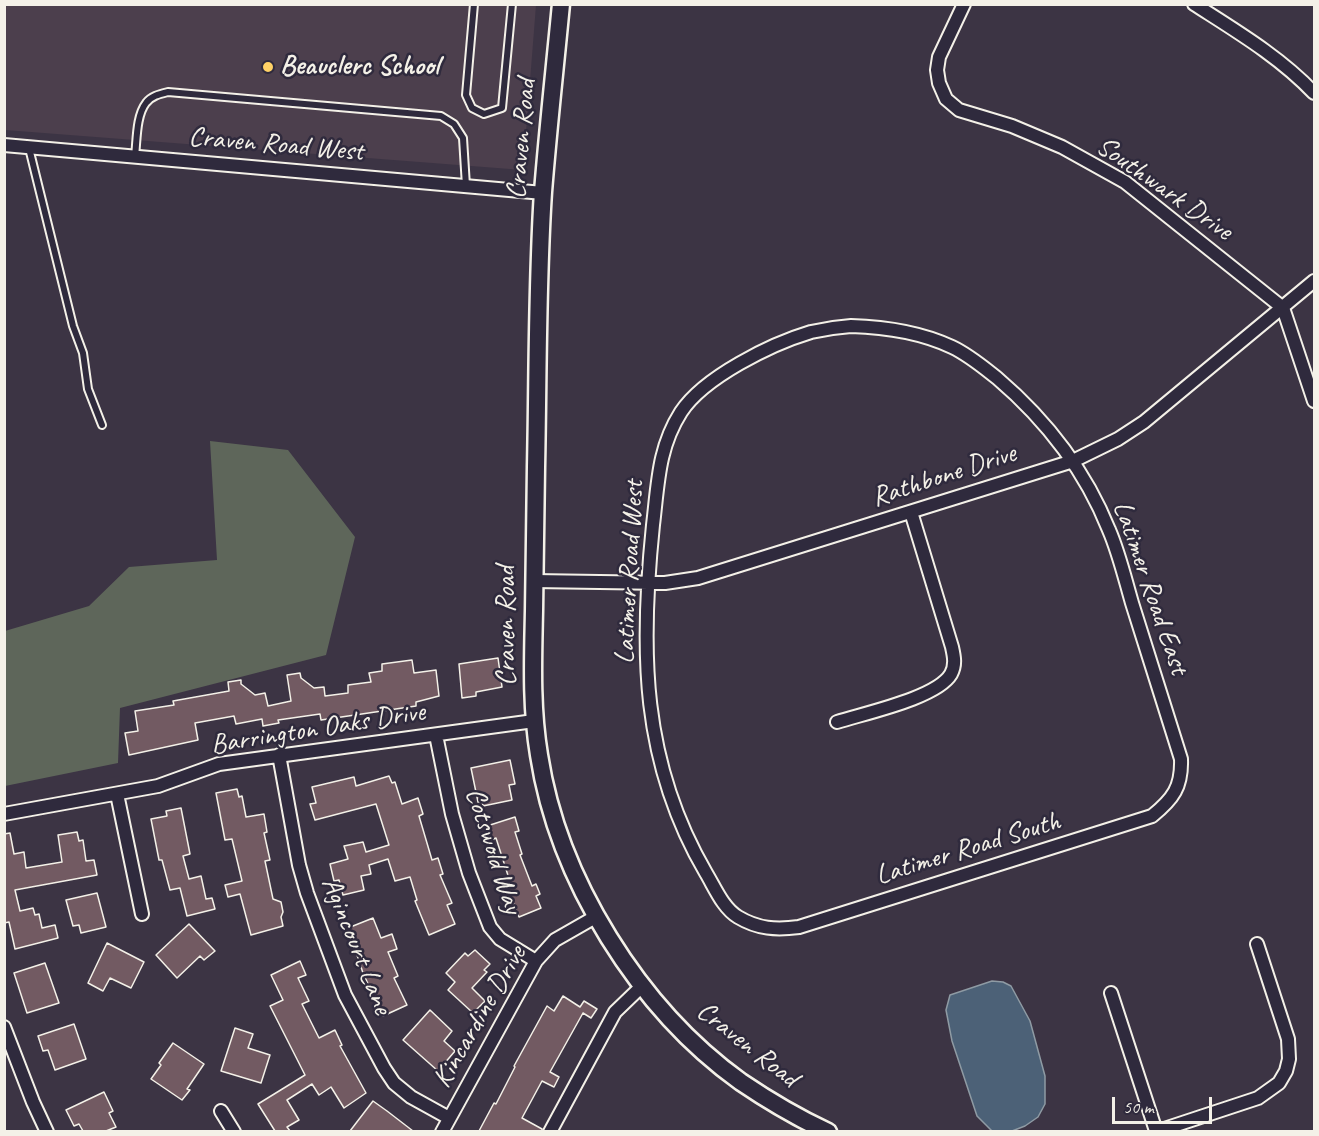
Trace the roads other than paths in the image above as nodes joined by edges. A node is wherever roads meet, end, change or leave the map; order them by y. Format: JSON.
{"nodes":[{"id":1,"x":474,"y":4,"type":"edge"},
{"id":2,"x":512,"y":4,"type":"edge"},
{"id":3,"x":561,"y":4,"type":"edge"},
{"id":4,"x":964,"y":4,"type":"edge"},
{"id":5,"x":1194,"y":4,"type":"edge"},
{"id":6,"x":1314,"y":93,"type":"edge"},
{"id":7,"x":4,"y":145,"type":"edge"},
{"id":8,"x":29,"y":147,"type":"junction"},
{"id":9,"x":135,"y":156,"type":"junction"},
{"id":10,"x":466,"y":186,"type":"junction"},
{"id":11,"x":543,"y":193,"type":"junction"},
{"id":12,"x":1314,"y":281,"type":"edge"},
{"id":13,"x":1282,"y":308,"type":"junction"},
{"id":14,"x":812,"y":332,"type":"joint"},
{"id":15,"x":1314,"y":401,"type":"edge"},
{"id":16,"x":102,"y":426,"type":"dead end"},
{"id":17,"x":1073,"y":461,"type":"junction"},
{"id":18,"x":911,"y":512,"type":"junction"},
{"id":19,"x":534,"y":580,"type":"junction"},
{"id":20,"x":647,"y":583,"type":"junction"},
{"id":21,"x":534,"y":721,"type":"junction"},
{"id":22,"x":837,"y":722,"type":"dead end"},
{"id":23,"x":436,"y":735,"type":"junction"},
{"id":24,"x":279,"y":755,"type":"junction"},
{"id":25,"x":1176,"y":791,"type":"joint"},
{"id":26,"x":117,"y":795,"type":"junction"},
{"id":27,"x":4,"y":814,"type":"edge"},
{"id":28,"x":142,"y":914,"type":"dead end"},
{"id":29,"x":597,"y":916,"type":"junction"},
{"id":30,"x":764,"y":928,"type":"joint"},
{"id":31,"x":1257,"y":944,"type":"dead end"},
{"id":32,"x":536,"y":961,"type":"junction"},
{"id":33,"x":642,"y":986,"type":"junction"},
{"id":34,"x":1111,"y":993,"type":"dead end"},
{"id":35,"x":4,"y":1027,"type":"edge"},
{"id":36,"x":222,"y":1111,"type":"dead end"},
{"id":37,"x":449,"y":1118,"type":"junction"},
{"id":38,"x":47,"y":1131,"type":"edge"},
{"id":39,"x":234,"y":1131,"type":"edge"},
{"id":40,"x":442,"y":1131,"type":"edge"},
{"id":41,"x":550,"y":1131,"type":"edge"},
{"id":42,"x":828,"y":1131,"type":"edge"},
{"id":43,"x":1155,"y":1131,"type":"edge"}],
"edges":[{"from":1,"to":2,"type":"lane"},
{"from":3,"to":11,"type":"street","name":"Craven Road"},
{"from":4,"to":13,"type":"street","name":"Southwark Drive"},
{"from":5,"to":6,"type":"street"},
{"from":7,"to":8,"type":"street","name":"Craven Road West"},
{"from":8,"to":9,"type":"street","name":"Craven Road West"},
{"from":8,"to":16,"type":"lane"},
{"from":9,"to":10,"type":"street","name":"Craven Road West"},
{"from":9,"to":10,"type":"lane"},
{"from":10,"to":11,"type":"street","name":"Craven Road West"},
{"from":11,"to":19,"type":"street","name":"Craven Road"},
{"from":12,"to":13,"type":"street","name":"Rathbone Drive"},
{"from":13,"to":15,"type":"street"},
{"from":13,"to":17,"type":"street","name":"Rathbone Drive"},
{"from":14,"to":17,"type":"street","name":"Latimer Road East"},
{"from":14,"to":20,"type":"street","name":"Latimer Road West"},
{"from":17,"to":18,"type":"street","name":"Rathbone Drive"},
{"from":17,"to":25,"type":"street","name":"Latimer Road East"},
{"from":18,"to":20,"type":"street","name":"Rathbone Drive"},
{"from":18,"to":22,"type":"street"},
{"from":19,"to":20,"type":"street","name":"Rathbone Drive"},
{"from":19,"to":21,"type":"street","name":"Craven Road"},
{"from":20,"to":30,"type":"street","name":"Latimer Road West"},
{"from":21,"to":23,"type":"street","name":"Barrington Oaks Drive"},
{"from":21,"to":29,"type":"street","name":"Craven Road"},
{"from":23,"to":24,"type":"street","name":"Barrington Oaks Drive"},
{"from":23,"to":32,"type":"street","name":"Cotswold Way"},
{"from":24,"to":26,"type":"street","name":"Barrington Oaks Drive"},
{"from":24,"to":37,"type":"street","name":"Agincourt Lane"},
{"from":25,"to":30,"type":"street","name":"Latimer Road South"},
{"from":26,"to":27,"type":"street","name":"Barrington Oaks Drive"},
{"from":26,"to":28,"type":"street"},
{"from":29,"to":32,"type":"street","name":"Kincardine Drive"},
{"from":29,"to":33,"type":"street","name":"Craven Road"},
{"from":31,"to":43,"type":"street"},
{"from":32,"to":37,"type":"street","name":"Kincardine Drive"},
{"from":33,"to":41,"type":"street"},
{"from":33,"to":42,"type":"street","name":"Craven Road"},
{"from":34,"to":43,"type":"street"},
{"from":35,"to":38,"type":"street"},
{"from":36,"to":39,"type":"street"},
{"from":37,"to":40,"type":"street","name":"Kincardine Drive"}]}
